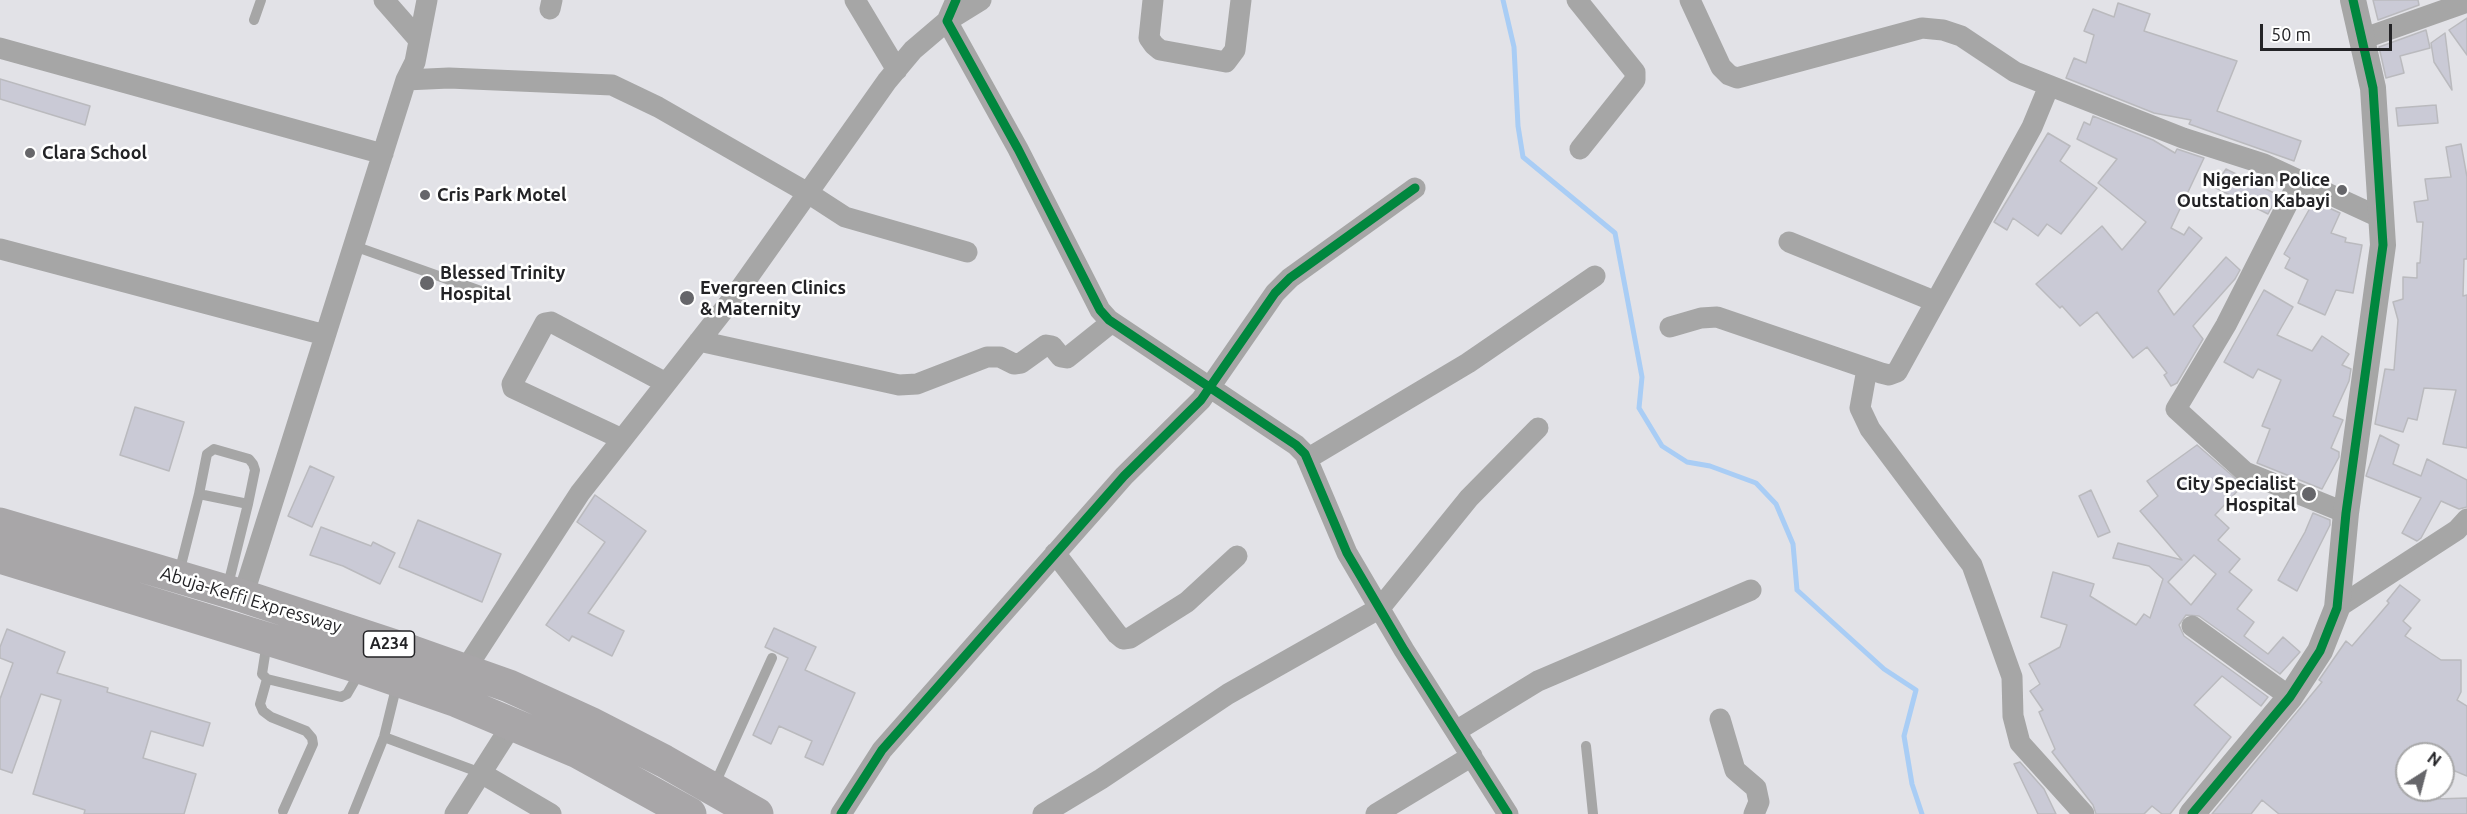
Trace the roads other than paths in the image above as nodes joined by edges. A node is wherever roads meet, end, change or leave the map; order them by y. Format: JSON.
{"nodes":[{"id":1,"x":261,"y":0,"type":"edge"},
{"id":2,"x":384,"y":0,"type":"edge"},
{"id":3,"x":427,"y":0,"type":"edge"},
{"id":4,"x":855,"y":0,"type":"edge"},
{"id":5,"x":956,"y":0,"type":"edge"},
{"id":6,"x":981,"y":0,"type":"edge"},
{"id":7,"x":1153,"y":0,"type":"edge"},
{"id":8,"x":1241,"y":0,"type":"edge"},
{"id":9,"x":1577,"y":0,"type":"edge"},
{"id":10,"x":1690,"y":0,"type":"edge"},
{"id":11,"x":2353,"y":0,"type":"edge"},
{"id":12,"x":2467,"y":2,"type":"edge"},
{"id":13,"x":255,"y":20,"type":"dead end"},
{"id":14,"x":947,"y":21,"type":"junction"},
{"id":15,"x":2362,"y":39,"type":"junction"},
{"id":16,"x":419,"y":40,"type":"junction"},
{"id":17,"x":0,"y":48,"type":"edge"},
{"id":18,"x":897,"y":70,"type":"junction"},
{"id":19,"x":406,"y":81,"type":"junction"},
{"id":20,"x":2049,"y":86,"type":"junction"},
{"id":21,"x":1580,"y":149,"type":"dead end"},
{"id":22,"x":383,"y":154,"type":"junction"},
{"id":23,"x":2299,"y":180,"type":"junction"},
{"id":24,"x":1415,"y":188,"type":"dead end"},
{"id":25,"x":808,"y":193,"type":"junction"},
{"id":26,"x":2381,"y":218,"type":"junction"},
{"id":27,"x":1789,"y":242,"type":"dead end"},
{"id":28,"x":354,"y":246,"type":"junction"},
{"id":29,"x":0,"y":249,"type":"edge"},
{"id":30,"x":966,"y":252,"type":"dead end"},
{"id":31,"x":1595,"y":276,"type":"dead end"},
{"id":32,"x":492,"y":295,"type":"dead end"},
{"id":33,"x":1934,"y":301,"type":"junction"},
{"id":34,"x":1112,"y":322,"type":"junction"},
{"id":35,"x":1670,"y":327,"type":"dead end"},
{"id":36,"x":325,"y":335,"type":"junction"},
{"id":37,"x":699,"y":341,"type":"junction"},
{"id":38,"x":1867,"y":369,"type":"junction"},
{"id":39,"x":666,"y":383,"type":"junction"},
{"id":40,"x":1210,"y":388,"type":"junction"},
{"id":41,"x":1538,"y":428,"type":"dead end"},
{"id":42,"x":622,"y":439,"type":"junction"},
{"id":43,"x":1307,"y":459,"type":"junction"},
{"id":44,"x":199,"y":494,"type":"junction"},
{"id":45,"x":248,"y":504,"type":"junction"},
{"id":46,"x":2346,"y":513,"type":"junction"},
{"id":47,"x":2467,"y":519,"type":"edge"},
{"id":48,"x":0,"y":524,"type":"edge"},
{"id":49,"x":1055,"y":553,"type":"junction"},
{"id":50,"x":1237,"y":556,"type":"dead end"},
{"id":51,"x":0,"y":557,"type":"edge"},
{"id":52,"x":178,"y":578,"type":"junction"},
{"id":53,"x":1752,"y":590,"type":"dead end"},
{"id":54,"x":235,"y":594,"type":"junction"},
{"id":55,"x":1380,"y":608,"type":"junction"},
{"id":56,"x":2337,"y":608,"type":"junction"},
{"id":57,"x":2192,"y":626,"type":"dead end"},
{"id":58,"x":267,"y":639,"type":"junction"},
{"id":59,"x":772,"y":658,"type":"dead end"},
{"id":60,"x":362,"y":668,"type":"junction"},
{"id":61,"x":465,"y":670,"type":"junction"},
{"id":62,"x":267,"y":679,"type":"junction"},
{"id":63,"x":397,"y":681,"type":"junction"},
{"id":64,"x":2290,"y":698,"type":"junction"},
{"id":65,"x":1720,"y":719,"type":"dead end"},
{"id":66,"x":513,"y":723,"type":"junction"},
{"id":67,"x":1456,"y":731,"type":"junction"},
{"id":68,"x":384,"y":737,"type":"junction"},
{"id":69,"x":1586,"y":746,"type":"dead end"},
{"id":70,"x":1472,"y":756,"type":"junction"},
{"id":71,"x":481,"y":773,"type":"junction"},
{"id":72,"x":722,"y":800,"type":"edge"},
{"id":73,"x":283,"y":811,"type":"dead end"},
{"id":74,"x":353,"y":814,"type":"edge"},
{"id":75,"x":455,"y":814,"type":"edge"},
{"id":76,"x":551,"y":814,"type":"edge"},
{"id":77,"x":690,"y":814,"type":"edge"},
{"id":78,"x":757,"y":814,"type":"edge"},
{"id":79,"x":841,"y":814,"type":"edge"},
{"id":80,"x":1043,"y":814,"type":"edge"},
{"id":81,"x":1376,"y":814,"type":"edge"},
{"id":82,"x":1508,"y":814,"type":"edge"},
{"id":83,"x":1593,"y":814,"type":"edge"},
{"id":84,"x":1754,"y":814,"type":"edge"},
{"id":85,"x":2084,"y":814,"type":"edge"},
{"id":86,"x":2192,"y":814,"type":"edge"}],
"edges":[{"from":1,"to":13,"type":"lane"},
{"from":2,"to":16,"type":"street"},
{"from":3,"to":16,"type":"street"},
{"from":4,"to":18,"type":"street"},
{"from":5,"to":14,"type":"street"},
{"from":6,"to":14,"type":"street"},
{"from":7,"to":8,"type":"street"},
{"from":9,"to":21,"type":"street"},
{"from":10,"to":20,"type":"street"},
{"from":11,"to":15,"type":"street"},
{"from":12,"to":15,"type":"street"},
{"from":14,"to":18,"type":"street"},
{"from":14,"to":34,"type":"street"},
{"from":15,"to":26,"type":"street"},
{"from":16,"to":19,"type":"street"},
{"from":17,"to":22,"type":"street"},
{"from":18,"to":25,"type":"street"},
{"from":19,"to":22,"type":"street"},
{"from":19,"to":25,"type":"street"},
{"from":20,"to":23,"type":"street"},
{"from":20,"to":33,"type":"street"},
{"from":22,"to":28,"type":"street"},
{"from":23,"to":26,"type":"street"},
{"from":23,"to":46,"type":"street"},
{"from":24,"to":40,"type":"street"},
{"from":25,"to":30,"type":"street"},
{"from":25,"to":37,"type":"street"},
{"from":26,"to":46,"type":"street"},
{"from":27,"to":33,"type":"street"},
{"from":28,"to":32,"type":"lane"},
{"from":28,"to":36,"type":"street"},
{"from":29,"to":36,"type":"street"},
{"from":31,"to":43,"type":"street"},
{"from":33,"to":38,"type":"street"},
{"from":34,"to":37,"type":"street"},
{"from":34,"to":40,"type":"street"},
{"from":35,"to":38,"type":"street"},
{"from":36,"to":54,"type":"street"},
{"from":37,"to":39,"type":"street"},
{"from":38,"to":85,"type":"street"},
{"from":39,"to":42,"type":"street"},
{"from":39,"to":42,"type":"street"},
{"from":40,"to":43,"type":"street"},
{"from":40,"to":49,"type":"street"},
{"from":41,"to":55,"type":"street"},
{"from":42,"to":61,"type":"street"},
{"from":43,"to":55,"type":"street"},
{"from":44,"to":45,"type":"lane"},
{"from":44,"to":45,"type":"lane"},
{"from":44,"to":52,"type":"lane"},
{"from":45,"to":54,"type":"lane"},
{"from":46,"to":56,"type":"street"},
{"from":47,"to":56,"type":"street"},
{"from":48,"to":52,"type":"highway","name":"Abuja-Keffi Expressway","number":"A234"},
{"from":49,"to":50,"type":"street"},
{"from":49,"to":79,"type":"street"},
{"from":51,"to":58,"type":"highway","name":"Abuja-Keffi Expressway","number":"A234"},
{"from":52,"to":54,"type":"highway","name":"Abuja-Keffi Expressway","number":"A234"},
{"from":53,"to":67,"type":"street"},
{"from":54,"to":61,"type":"highway","name":"Abuja-Keffi Expressway","number":"A234"},
{"from":55,"to":67,"type":"street"},
{"from":55,"to":80,"type":"street"},
{"from":56,"to":64,"type":"street"},
{"from":57,"to":64,"type":"street"},
{"from":58,"to":60,"type":"highway","name":"Abuja-Keffi Expressway","number":"A234"},
{"from":58,"to":62,"type":"lane"},
{"from":59,"to":72,"type":"lane"},
{"from":60,"to":62,"type":"lane"},
{"from":60,"to":63,"type":"highway","name":"Abuja-Keffi Expressway","number":"A234"},
{"from":61,"to":72,"type":"highway","name":"Abuja-Keffi Expressway","number":"A234"},
{"from":62,"to":73,"type":"lane"},
{"from":63,"to":66,"type":"highway","name":"Abuja-Keffi Expressway","number":"A234"},
{"from":63,"to":68,"type":"lane"},
{"from":64,"to":86,"type":"street"},
{"from":65,"to":84,"type":"street"},
{"from":66,"to":71,"type":"street"},
{"from":66,"to":77,"type":"highway","name":"Abuja-Keffi Expressway","number":"A234"},
{"from":67,"to":70,"type":"street"},
{"from":68,"to":71,"type":"lane"},
{"from":68,"to":74,"type":"lane"},
{"from":69,"to":83,"type":"lane"},
{"from":70,"to":81,"type":"street"},
{"from":70,"to":82,"type":"street"},
{"from":71,"to":75,"type":"street"},
{"from":71,"to":76,"type":"street"},
{"from":72,"to":78,"type":"highway","name":"Abuja-Keffi Expressway","number":"A234"}]}
